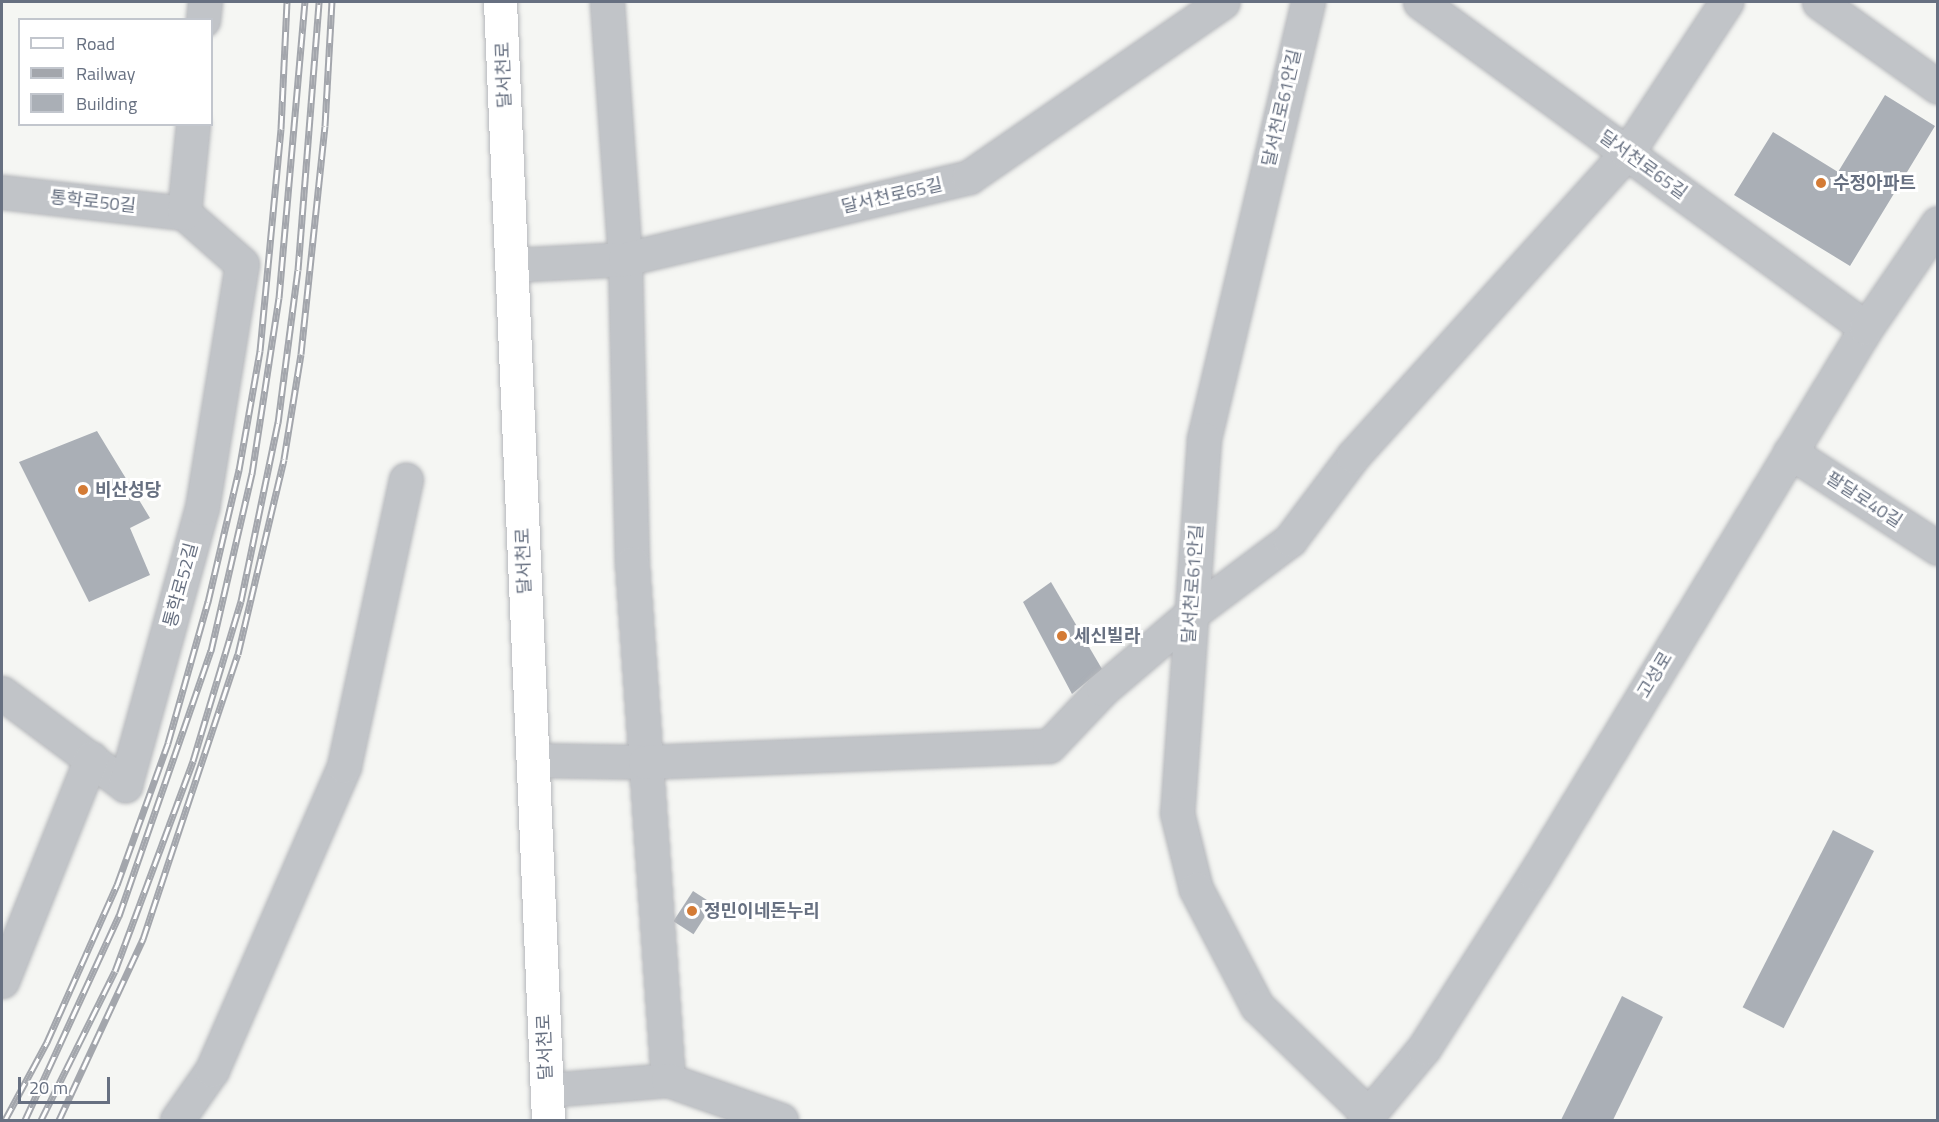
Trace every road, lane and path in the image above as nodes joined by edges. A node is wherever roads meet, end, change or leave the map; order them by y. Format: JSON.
{"nodes":[{"id":1,"x":205,"y":2,"type":"edge"},
{"id":2,"x":501,"y":2,"type":"edge"},
{"id":3,"x":607,"y":2,"type":"edge"},
{"id":4,"x":1223,"y":2,"type":"edge"},
{"id":5,"x":1308,"y":2,"type":"edge"},
{"id":6,"x":1420,"y":2,"type":"edge"},
{"id":7,"x":1726,"y":2,"type":"edge"},
{"id":8,"x":1819,"y":2,"type":"edge"},
{"id":9,"x":203,"y":18,"type":"edge"},
{"id":10,"x":1938,"y":87,"type":"edge"},
{"id":11,"x":193,"y":126,"type":"edge"},
{"id":12,"x":1627,"y":153,"type":"junction"},
{"id":13,"x":2,"y":192,"type":"edge"},
{"id":14,"x":184,"y":213,"type":"junction"},
{"id":15,"x":1938,"y":223,"type":"edge"},
{"id":16,"x":625,"y":259,"type":"junction"},
{"id":17,"x":512,"y":265,"type":"junction"},
{"id":18,"x":1866,"y":328,"type":"junction"},
{"id":19,"x":1790,"y":452,"type":"junction"},
{"id":20,"x":406,"y":480,"type":"dead end"},
{"id":21,"x":1938,"y":548,"type":"edge"},
{"id":22,"x":1191,"y":614,"type":"junction"},
{"id":23,"x":2,"y":693,"type":"edge"},
{"id":24,"x":91,"y":758,"type":"junction"},
{"id":25,"x":533,"y":760,"type":"junction"},
{"id":26,"x":645,"y":762,"type":"junction"},
{"id":27,"x":2,"y":981,"type":"edge"},
{"id":28,"x":668,"y":1080,"type":"junction"},
{"id":29,"x":548,"y":1105,"type":"edge"},
{"id":30,"x":1367,"y":1118,"type":"edge"},
{"id":31,"x":177,"y":1120,"type":"edge"},
{"id":32,"x":781,"y":1120,"type":"edge"}],
"edges":[{"from":1,"to":9,"type":"street"},
{"from":2,"to":17,"type":"main road","name":"달서천로"},
{"from":3,"to":16,"type":"street"},
{"from":4,"to":16,"type":"street","name":"달서천로65길"},
{"from":5,"to":22,"type":"street","name":"달서천로61안길"},
{"from":6,"to":12,"type":"street","name":"달서천로65길"},
{"from":7,"to":12,"type":"street"},
{"from":8,"to":10,"type":"street"},
{"from":11,"to":14,"type":"street"},
{"from":12,"to":18,"type":"street","name":"달서천로65길"},
{"from":12,"to":22,"type":"street"},
{"from":13,"to":14,"type":"street","name":"통학로50길"},
{"from":14,"to":24,"type":"street","name":"통학로52길"},
{"from":15,"to":18,"type":"street","name":"고성로"},
{"from":16,"to":17,"type":"street","name":"달서천로65길"},
{"from":16,"to":26,"type":"street"},
{"from":17,"to":25,"type":"main road","name":"달서천로"},
{"from":18,"to":19,"type":"street","name":"고성로"},
{"from":19,"to":21,"type":"street","name":"팔달로40길"},
{"from":19,"to":30,"type":"street","name":"고성로"},
{"from":20,"to":31,"type":"street"},
{"from":22,"to":26,"type":"street"},
{"from":22,"to":30,"type":"street","name":"달서천로61안길"},
{"from":23,"to":24,"type":"street"},
{"from":24,"to":27,"type":"street"},
{"from":25,"to":26,"type":"street"},
{"from":25,"to":29,"type":"main road","name":"달서천로"},
{"from":26,"to":28,"type":"street"},
{"from":28,"to":29,"type":"street"},
{"from":28,"to":32,"type":"street"}]}
